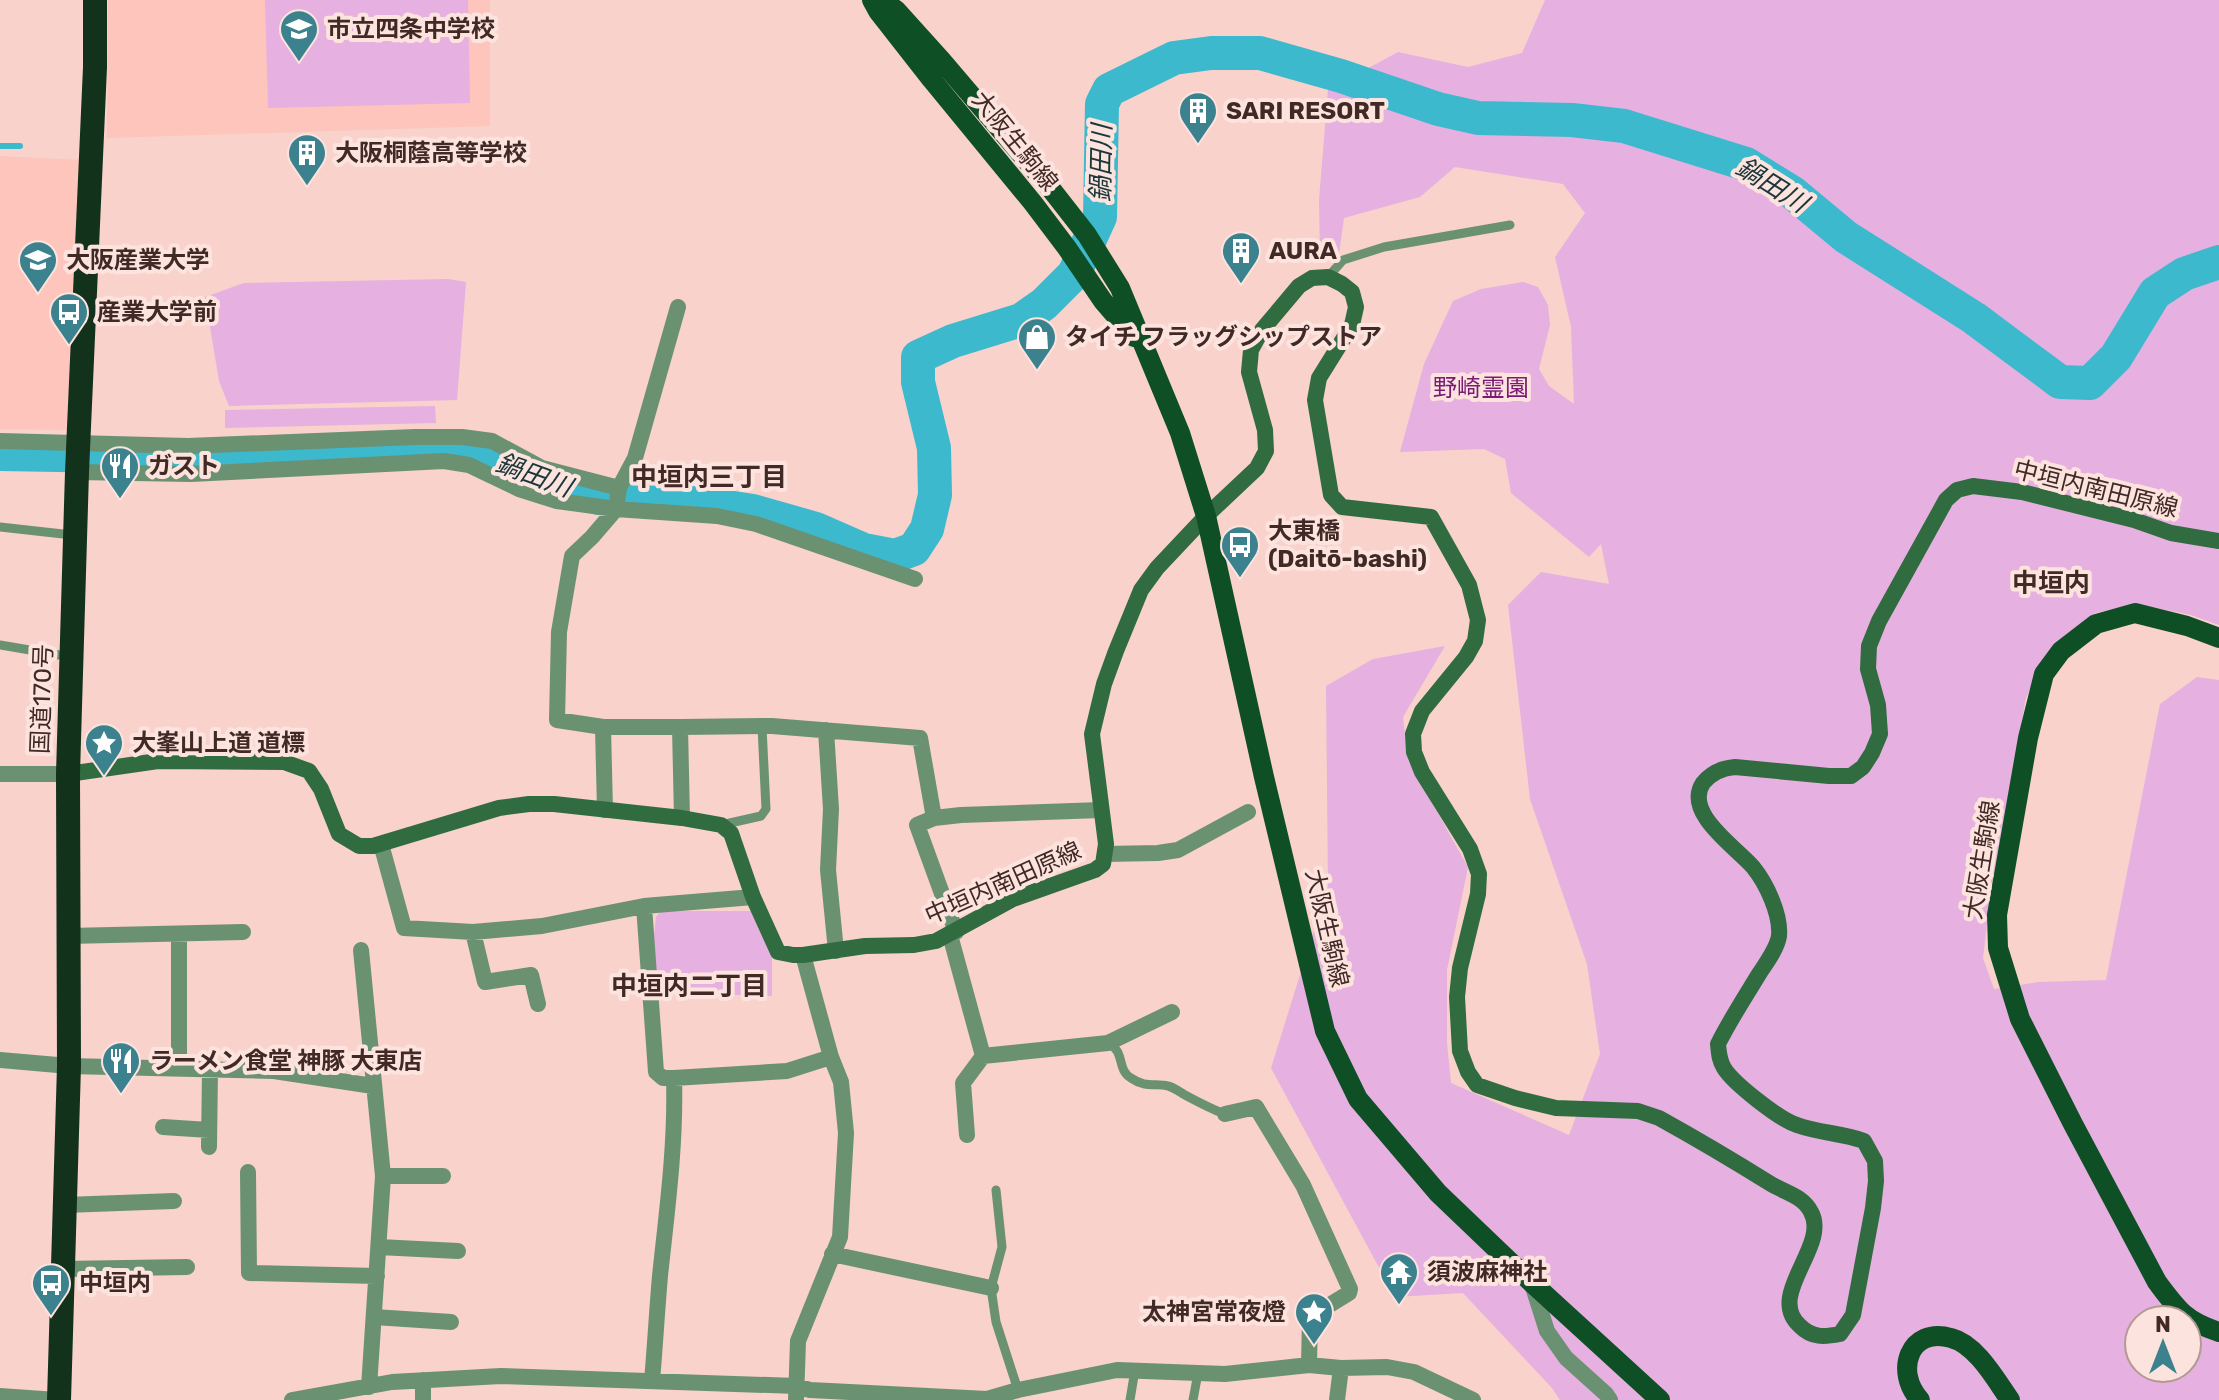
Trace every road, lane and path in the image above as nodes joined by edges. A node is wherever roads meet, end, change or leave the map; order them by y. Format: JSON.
{"nodes":[{"id":1,"x":95,"y":0,"type":"edge"},
{"id":2,"x":872,"y":0,"type":"edge"},
{"id":3,"x":881,"y":0,"type":"edge"},
{"id":4,"x":1510,"y":225,"type":"dead end"},
{"id":5,"x":1328,"y":277,"type":"junction"},
{"id":6,"x":678,"y":307,"type":"dead end"},
{"id":7,"x":1147,"y":353,"type":"junction"},
{"id":8,"x":0,"y":441,"type":"edge"},
{"id":9,"x":77,"y":458,"type":"junction"},
{"id":10,"x":189,"y":460,"type":"junction"},
{"id":11,"x":619,"y":488,"type":"junction"},
{"id":12,"x":616,"y":509,"type":"junction"},
{"id":13,"x":1206,"y":516,"type":"junction"},
{"id":14,"x":0,"y":527,"type":"edge"},
{"id":15,"x":75,"y":536,"type":"junction"},
{"id":16,"x":2219,"y":541,"type":"edge"},
{"id":17,"x":915,"y":579,"type":"dead end"},
{"id":18,"x":2219,"y":638,"type":"edge"},
{"id":19,"x":0,"y":645,"type":"edge"},
{"id":20,"x":71,"y":657,"type":"junction"},
{"id":21,"x":603,"y":727,"type":"junction"},
{"id":22,"x":680,"y":727,"type":"junction"},
{"id":23,"x":762,"y":727,"type":"junction"},
{"id":24,"x":826,"y":730,"type":"junction"},
{"id":25,"x":0,"y":774,"type":"edge"},
{"id":26,"x":68,"y":774,"type":"junction"},
{"id":27,"x":605,"y":810,"type":"junction"},
{"id":28,"x":1101,"y":810,"type":"junction"},
{"id":29,"x":1248,"y":812,"type":"dead end"},
{"id":30,"x":682,"y":818,"type":"junction"},
{"id":31,"x":934,"y":818,"type":"junction"},
{"id":32,"x":721,"y":825,"type":"junction"},
{"id":33,"x":381,"y":844,"type":"junction"},
{"id":34,"x":1105,"y":854,"type":"junction"},
{"id":35,"x":753,"y":897,"type":"junction"},
{"id":36,"x":644,"y":906,"type":"junction"},
{"id":37,"x":243,"y":932,"type":"dead end"},
{"id":38,"x":473,"y":932,"type":"junction"},
{"id":39,"x":953,"y":933,"type":"junction"},
{"id":40,"x":179,"y":934,"type":"junction"},
{"id":41,"x":68,"y":936,"type":"junction"},
{"id":42,"x":361,"y":950,"type":"dead end"},
{"id":43,"x":836,"y":951,"type":"junction"},
{"id":44,"x":803,"y":955,"type":"junction"},
{"id":45,"x":538,"y":1004,"type":"dead end"},
{"id":46,"x":1172,"y":1012,"type":"dead end"},
{"id":47,"x":1108,"y":1043,"type":"junction"},
{"id":48,"x":983,"y":1056,"type":"junction"},
{"id":49,"x":831,"y":1057,"type":"junction"},
{"id":50,"x":0,"y":1060,"type":"edge"},
{"id":51,"x":69,"y":1066,"type":"junction"},
{"id":52,"x":179,"y":1068,"type":"junction"},
{"id":53,"x":210,"y":1069,"type":"junction"},
{"id":54,"x":674,"y":1078,"type":"junction"},
{"id":55,"x":373,"y":1086,"type":"junction"},
{"id":56,"x":1225,"y":1114,"type":"joint"},
{"id":57,"x":163,"y":1127,"type":"dead end"},
{"id":58,"x":209,"y":1130,"type":"junction"},
{"id":59,"x":967,"y":1135,"type":"dead end"},
{"id":60,"x":209,"y":1147,"type":"dead end"},
{"id":61,"x":248,"y":1172,"type":"dead end"},
{"id":62,"x":383,"y":1176,"type":"junction"},
{"id":63,"x":443,"y":1176,"type":"dead end"},
{"id":64,"x":996,"y":1190,"type":"dead end"},
{"id":65,"x":174,"y":1201,"type":"dead end"},
{"id":66,"x":65,"y":1205,"type":"junction"},
{"id":67,"x":379,"y":1247,"type":"junction"},
{"id":68,"x":458,"y":1251,"type":"dead end"},
{"id":69,"x":832,"y":1254,"type":"junction"},
{"id":70,"x":187,"y":1267,"type":"dead end"},
{"id":71,"x":63,"y":1269,"type":"junction"},
{"id":72,"x":377,"y":1276,"type":"junction"},
{"id":73,"x":1531,"y":1282,"type":"junction"},
{"id":74,"x":991,"y":1288,"type":"junction"},
{"id":75,"x":374,"y":1317,"type":"junction"},
{"id":76,"x":451,"y":1322,"type":"dead end"},
{"id":77,"x":2219,"y":1332,"type":"edge"},
{"id":78,"x":1309,"y":1365,"type":"junction"},
{"id":79,"x":1341,"y":1368,"type":"junction"},
{"id":80,"x":1135,"y":1370,"type":"junction"},
{"id":81,"x":1198,"y":1373,"type":"junction"},
{"id":82,"x":423,"y":1380,"type":"junction"},
{"id":83,"x":652,"y":1381,"type":"junction"},
{"id":84,"x":1018,"y":1390,"type":"junction"},
{"id":85,"x":359,"y":1392,"type":"edge"},
{"id":86,"x":796,"y":1393,"type":"edge"},
{"id":87,"x":3,"y":1397,"type":"edge"},
{"id":88,"x":928,"y":1398,"type":"edge"},
{"id":89,"x":987,"y":1399,"type":"edge"},
{"id":90,"x":58,"y":1400,"type":"edge"},
{"id":91,"x":292,"y":1400,"type":"edge"},
{"id":92,"x":423,"y":1400,"type":"edge"},
{"id":93,"x":1130,"y":1400,"type":"edge"},
{"id":94,"x":1193,"y":1400,"type":"edge"},
{"id":95,"x":1337,"y":1400,"type":"edge"},
{"id":96,"x":1473,"y":1400,"type":"edge"},
{"id":97,"x":1610,"y":1400,"type":"edge"},
{"id":98,"x":1660,"y":1400,"type":"edge"},
{"id":99,"x":1920,"y":1400,"type":"edge"},
{"id":100,"x":2010,"y":1400,"type":"edge"}],
"edges":[{"from":1,"to":9,"type":"highway","name":"国道170号"},
{"from":2,"to":7,"type":"main road","name":"大阪生駒線"},
{"from":3,"to":7,"type":"main road","name":"大阪生駒線"},
{"from":4,"to":5,"type":"lane"},
{"from":5,"to":13,"type":"main road","name":"中垣内南田原線"},
{"from":5,"to":16,"type":"main road","name":"中垣内南田原線"},
{"from":6,"to":11,"type":"street"},
{"from":7,"to":13,"type":"main road","name":"大阪生駒線"},
{"from":8,"to":9,"type":"street"},
{"from":9,"to":10,"type":"street"},
{"from":9,"to":10,"type":"street"},
{"from":9,"to":15,"type":"highway","name":"国道170号"},
{"from":10,"to":11,"type":"street"},
{"from":10,"to":12,"type":"street"},
{"from":11,"to":12,"type":"street"},
{"from":12,"to":17,"type":"street"},
{"from":12,"to":21,"type":"street"},
{"from":13,"to":28,"type":"main road","name":"中垣内南田原線"},
{"from":13,"to":73,"type":"main road","name":"大阪生駒線"},
{"from":14,"to":15,"type":"lane"},
{"from":15,"to":20,"type":"highway","name":"国道170号"},
{"from":18,"to":77,"type":"main road","name":"大阪生駒線"},
{"from":19,"to":20,"type":"lane"},
{"from":20,"to":26,"type":"highway","name":"国道170号"},
{"from":21,"to":22,"type":"street"},
{"from":21,"to":27,"type":"street"},
{"from":22,"to":23,"type":"street"},
{"from":22,"to":30,"type":"street"},
{"from":23,"to":24,"type":"street"},
{"from":23,"to":32,"type":"lane"},
{"from":24,"to":31,"type":"street"},
{"from":24,"to":43,"type":"street"},
{"from":25,"to":26,"type":"street"},
{"from":26,"to":33,"type":"main road"},
{"from":26,"to":41,"type":"highway","name":"国道170号"},
{"from":27,"to":30,"type":"main road"},
{"from":27,"to":33,"type":"main road"},
{"from":28,"to":31,"type":"street"},
{"from":28,"to":34,"type":"main road","name":"中垣内南田原線"},
{"from":29,"to":34,"type":"street"},
{"from":30,"to":32,"type":"main road"},
{"from":31,"to":39,"type":"street"},
{"from":32,"to":35,"type":"main road"},
{"from":33,"to":38,"type":"street"},
{"from":34,"to":39,"type":"main road","name":"中垣内南田原線"},
{"from":35,"to":36,"type":"street"},
{"from":35,"to":44,"type":"main road"},
{"from":36,"to":38,"type":"street"},
{"from":36,"to":54,"type":"street"},
{"from":37,"to":40,"type":"street"},
{"from":38,"to":45,"type":"street"},
{"from":39,"to":43,"type":"main road","name":"中垣内南田原線"},
{"from":39,"to":48,"type":"street"},
{"from":40,"to":41,"type":"street"},
{"from":40,"to":52,"type":"street"},
{"from":41,"to":51,"type":"highway","name":"国道170号"},
{"from":42,"to":55,"type":"street"},
{"from":43,"to":44,"type":"main road","name":"中垣内南田原線"},
{"from":44,"to":49,"type":"street"},
{"from":46,"to":47,"type":"street"},
{"from":47,"to":48,"type":"street"},
{"from":47,"to":56,"type":"lane"},
{"from":48,"to":59,"type":"street"},
{"from":49,"to":54,"type":"street"},
{"from":49,"to":69,"type":"street"},
{"from":50,"to":51,"type":"street"},
{"from":51,"to":52,"type":"street"},
{"from":51,"to":66,"type":"highway","name":"国道170号"},
{"from":52,"to":53,"type":"street"},
{"from":53,"to":55,"type":"street"},
{"from":53,"to":58,"type":"street"},
{"from":54,"to":83,"type":"street"},
{"from":55,"to":62,"type":"street"},
{"from":56,"to":78,"type":"street"},
{"from":57,"to":58,"type":"street"},
{"from":58,"to":60,"type":"street"},
{"from":61,"to":72,"type":"street"},
{"from":62,"to":63,"type":"street"},
{"from":62,"to":67,"type":"street"},
{"from":64,"to":74,"type":"lane"},
{"from":65,"to":66,"type":"street"},
{"from":66,"to":71,"type":"highway","name":"国道170号"},
{"from":67,"to":68,"type":"street"},
{"from":67,"to":72,"type":"street"},
{"from":69,"to":74,"type":"street"},
{"from":69,"to":86,"type":"street"},
{"from":70,"to":71,"type":"street"},
{"from":71,"to":90,"type":"highway","name":"国道170号"},
{"from":72,"to":75,"type":"street"},
{"from":73,"to":97,"type":"street"},
{"from":73,"to":98,"type":"main road","name":"大阪生駒線"},
{"from":74,"to":84,"type":"lane"},
{"from":75,"to":76,"type":"street"},
{"from":75,"to":85,"type":"street"},
{"from":78,"to":79,"type":"street"},
{"from":78,"to":81,"type":"street"},
{"from":79,"to":95,"type":"street"},
{"from":79,"to":96,"type":"street"},
{"from":80,"to":81,"type":"street"},
{"from":80,"to":84,"type":"street"},
{"from":80,"to":93,"type":"lane"},
{"from":81,"to":94,"type":"lane"},
{"from":82,"to":83,"type":"street"},
{"from":82,"to":85,"type":"street"},
{"from":82,"to":92,"type":"street"},
{"from":83,"to":86,"type":"street"},
{"from":84,"to":89,"type":"street"},
{"from":85,"to":91,"type":"street"},
{"from":86,"to":88,"type":"street"},
{"from":87,"to":90,"type":"street"},
{"from":88,"to":89,"type":"street"},
{"from":99,"to":100,"type":"main road"}]}
